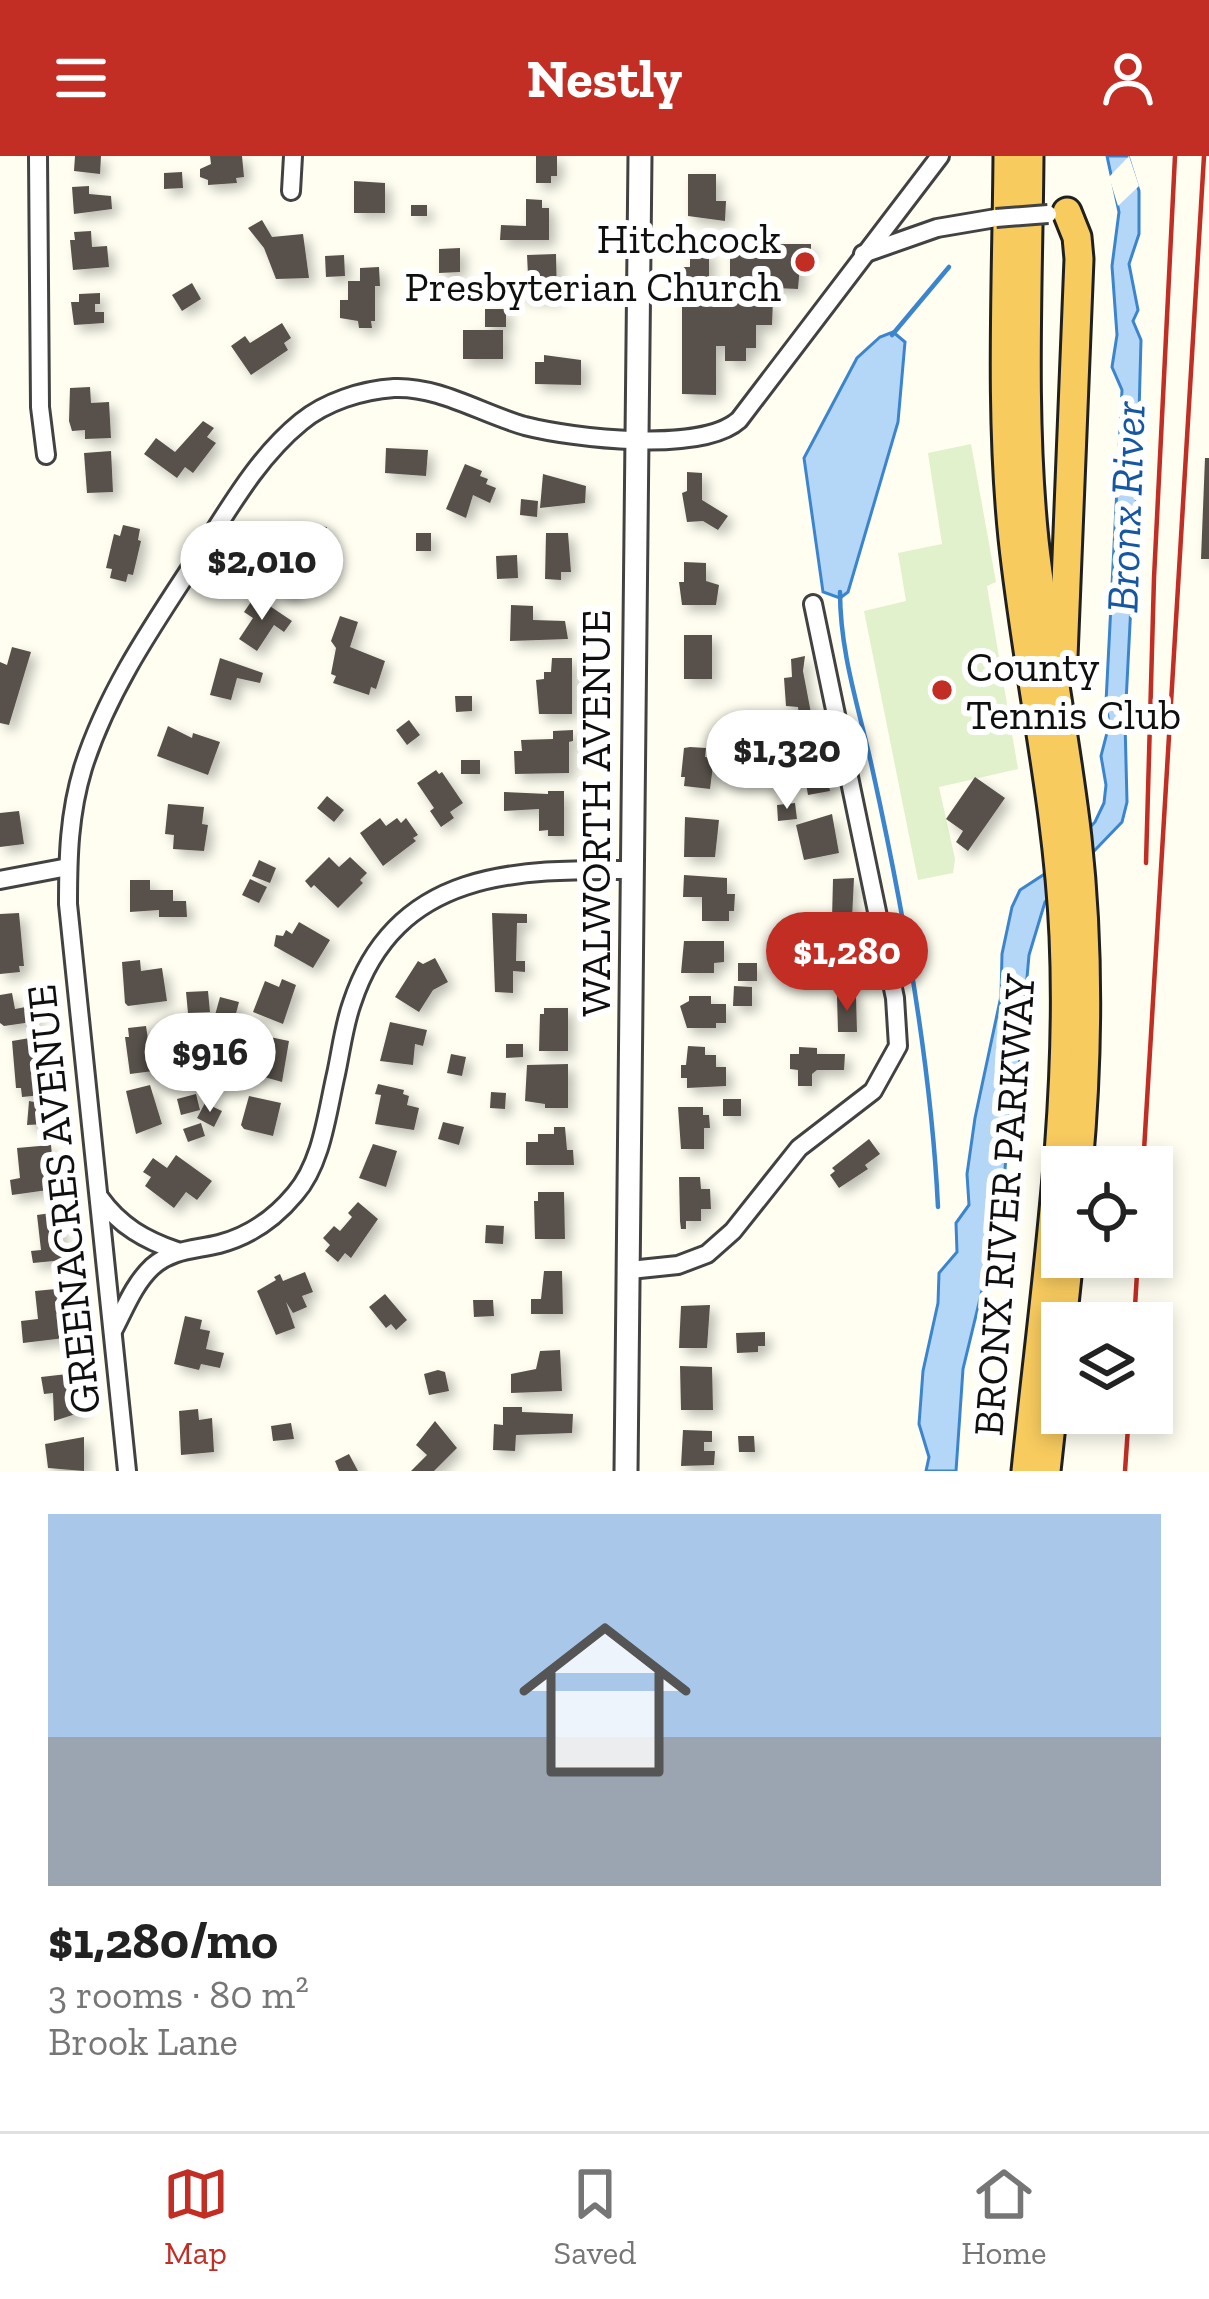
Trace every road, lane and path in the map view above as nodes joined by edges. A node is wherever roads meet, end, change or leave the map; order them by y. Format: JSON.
{"nodes":[{"id":1,"x":38,"y":156,"type":"edge"},
{"id":2,"x":292,"y":156,"type":"edge"},
{"id":3,"x":640,"y":156,"type":"edge"},
{"id":4,"x":940,"y":156,"type":"edge"},
{"id":5,"x":1008,"y":156,"type":"edge"},
{"id":6,"x":1029,"y":156,"type":"edge"},
{"id":7,"x":291,"y":191,"type":"dead end"},
{"id":8,"x":1057,"y":213,"type":"joint"},
{"id":9,"x":862,"y":254,"type":"junction"},
{"id":10,"x":638,"y":438,"type":"junction"},
{"id":11,"x":46,"y":455,"type":"dead end"},
{"id":12,"x":813,"y":604,"type":"dead end"},
{"id":13,"x":1059,"y":715,"type":"junction"},
{"id":14,"x":1066,"y":842,"type":"junction"},
{"id":15,"x":68,"y":867,"type":"junction"},
{"id":16,"x":633,"y":870,"type":"junction"},
{"id":17,"x":1070,"y":879,"type":"junction"},
{"id":18,"x":0,"y":880,"type":"edge"},
{"id":19,"x":1079,"y":1146,"type":"edge"},
{"id":20,"x":97,"y":1193,"type":"junction"},
{"id":21,"x":177,"y":1251,"type":"junction"},
{"id":22,"x":630,"y":1270,"type":"junction"},
{"id":23,"x":112,"y":1331,"type":"junction"},
{"id":24,"x":1050,"y":1434,"type":"edge"},
{"id":25,"x":127,"y":1471,"type":"edge"},
{"id":26,"x":626,"y":1471,"type":"edge"},
{"id":27,"x":1026,"y":1471,"type":"edge"},
{"id":28,"x":1046,"y":1471,"type":"edge"}],
"edges":[{"from":1,"to":11,"type":"street"},
{"from":2,"to":7,"type":"street"},
{"from":3,"to":10,"type":"street","name":"WALWORTH AVENUE"},
{"from":4,"to":9,"type":"street","name":"GREENACRES AVENUE"},
{"from":5,"to":14,"type":"highway","name":"BRONX RIVER PARKWAY"},
{"from":6,"to":13,"type":"highway","name":"BRONX RIVER PARKWAY"},
{"from":8,"to":9,"type":"street","bridge":true},
{"from":8,"to":13,"type":"highway"},
{"from":9,"to":10,"type":"street","name":"GREENACRES AVENUE"},
{"from":10,"to":15,"type":"street","name":"GREENACRES AVENUE"},
{"from":10,"to":16,"type":"street","name":"WALWORTH AVENUE"},
{"from":12,"to":22,"type":"street"},
{"from":13,"to":14,"type":"highway","name":"BRONX RIVER PARKWAY"},
{"from":14,"to":17,"type":"highway","name":"BRONX RIVER PARKWAY"},
{"from":15,"to":18,"type":"street"},
{"from":15,"to":20,"type":"street","name":"GREENACRES AVENUE"},
{"from":16,"to":21,"type":"street"},
{"from":16,"to":22,"type":"street","name":"WALWORTH AVENUE"},
{"from":17,"to":19,"type":"highway","name":"BRONX RIVER PARKWAY"},
{"from":17,"to":27,"type":"highway","name":"BRONX RIVER PARKWAY"},
{"from":20,"to":21,"type":"street"},
{"from":20,"to":23,"type":"street","name":"GREENACRES AVENUE"},
{"from":21,"to":23,"type":"street"},
{"from":22,"to":26,"type":"street","name":"WALWORTH AVENUE"},
{"from":23,"to":25,"type":"street","name":"GREENACRES AVENUE"},
{"from":24,"to":28,"type":"highway","name":"BRONX RIVER PARKWAY"}]}
